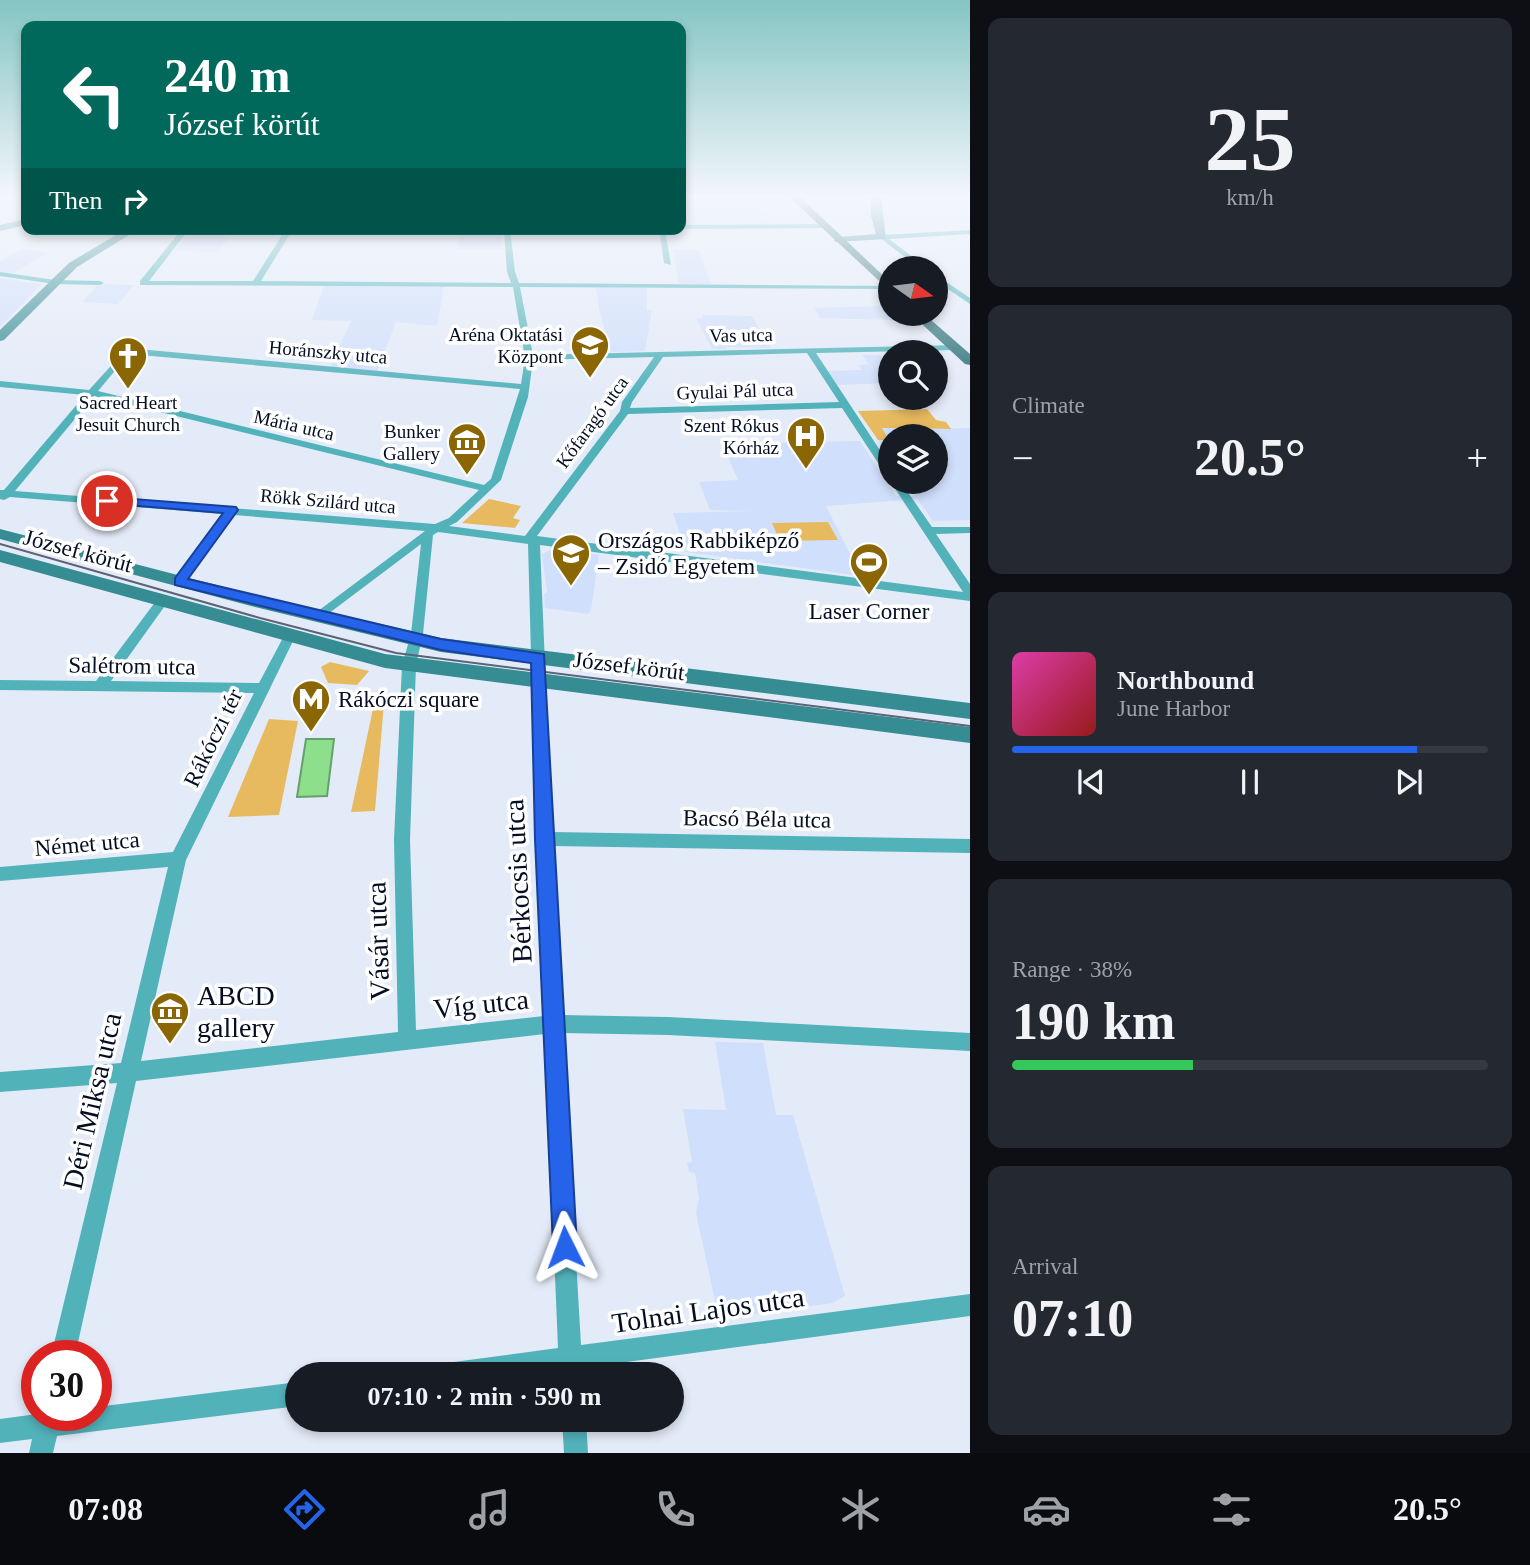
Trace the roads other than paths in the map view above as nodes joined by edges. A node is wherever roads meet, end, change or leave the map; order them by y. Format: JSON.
{"nodes":[{"id":1,"x":76,"y":264,"type":"edge"},
{"id":2,"x":158,"y":264,"type":"edge"},
{"id":3,"x":268,"y":264,"type":"edge"},
{"id":4,"x":510,"y":264,"type":"edge"},
{"id":5,"x":864,"y":264,"type":"edge"},
{"id":6,"x":0,"y":274,"type":"edge"},
{"id":7,"x":878,"y":277,"type":"edge"},
{"id":8,"x":55,"y":282,"type":"junction"},
{"id":9,"x":100,"y":283,"type":"dead end"},
{"id":10,"x":256,"y":283,"type":"junction"},
{"id":11,"x":516,"y":285,"type":"junction"},
{"id":12,"x":948,"y":285,"type":"edge"},
{"id":13,"x":878,"y":288,"type":"edge"},
{"id":14,"x":948,"y":288,"type":"edge"},
{"id":15,"x":952,"y":288,"type":"junction"},
{"id":16,"x":970,"y":302,"type":"edge"},
{"id":17,"x":931,"y":326,"type":"edge"},
{"id":18,"x":0,"y":337,"type":"edge"},
{"id":19,"x":954,"y":347,"type":"junction"},
{"id":20,"x":810,"y":351,"type":"junction"},
{"id":21,"x":660,"y":355,"type":"junction"},
{"id":22,"x":528,"y":358,"type":"junction"},
{"id":23,"x":970,"y":361,"type":"edge"},
{"id":24,"x":0,"y":384,"type":"edge"},
{"id":25,"x":525,"y":387,"type":"junction"},
{"id":26,"x":94,"y":393,"type":"junction"},
{"id":27,"x":846,"y":405,"type":"junction"},
{"id":28,"x":625,"y":411,"type":"junction"},
{"id":29,"x":878,"y":455,"type":"edge"},
{"id":30,"x":486,"y":489,"type":"junction"},
{"id":31,"x":903,"y":494,"type":"edge"},
{"id":32,"x":2,"y":496,"type":"edge"},
{"id":33,"x":232,"y":510,"type":"junction"},
{"id":34,"x":970,"y":530,"type":"edge"},
{"id":35,"x":432,"y":531,"type":"junction"},
{"id":36,"x":929,"y":531,"type":"junction"},
{"id":37,"x":0,"y":534,"type":"edge"},
{"id":38,"x":532,"y":539,"type":"junction"},
{"id":39,"x":0,"y":556,"type":"edge"},
{"id":40,"x":180,"y":581,"type":"junction"},
{"id":41,"x":970,"y":595,"type":"edge"},
{"id":42,"x":163,"y":600,"type":"junction"},
{"id":43,"x":320,"y":614,"type":"junction"},
{"id":44,"x":289,"y":637,"type":"junction"},
{"id":45,"x":417,"y":638,"type":"junction"},
{"id":46,"x":538,"y":658,"type":"junction"},
{"id":47,"x":409,"y":665,"type":"junction"},
{"id":48,"x":540,"y":680,"type":"junction"},
{"id":49,"x":0,"y":685,"type":"edge"},
{"id":50,"x":99,"y":687,"type":"junction"},
{"id":51,"x":263,"y":688,"type":"junction"},
{"id":52,"x":970,"y":711,"type":"edge"},
{"id":53,"x":970,"y":735,"type":"edge"},
{"id":54,"x":544,"y":839,"type":"junction"},
{"id":55,"x":970,"y":846,"type":"edge"},
{"id":56,"x":178,"y":859,"type":"junction"},
{"id":57,"x":0,"y":874,"type":"edge"},
{"id":58,"x":555,"y":1024,"type":"junction"},
{"id":59,"x":407,"y":1040,"type":"junction"},
{"id":60,"x":970,"y":1042,"type":"edge"},
{"id":61,"x":129,"y":1072,"type":"junction"},
{"id":62,"x":0,"y":1082,"type":"edge"},
{"id":63,"x":970,"y":1305,"type":"edge"},
{"id":64,"x":68,"y":1340,"type":"edge"},
{"id":65,"x":570,"y":1362,"type":"edge"},
{"id":66,"x":596,"y":1362,"type":"edge"},
{"id":67,"x":285,"y":1395,"type":"edge"},
{"id":68,"x":112,"y":1413,"type":"edge"},
{"id":69,"x":21,"y":1427,"type":"edge"},
{"id":70,"x":46,"y":1431,"type":"edge"},
{"id":71,"x":0,"y":1432,"type":"edge"},
{"id":72,"x":575,"y":1432,"type":"edge"},
{"id":73,"x":41,"y":1453,"type":"edge"},
{"id":74,"x":576,"y":1453,"type":"edge"}],
"edges":[{"from":1,"to":8,"type":"main road"},
{"from":2,"to":10,"type":"street"},
{"from":3,"to":10,"type":"street"},
{"from":4,"to":11,"type":"street"},
{"from":5,"to":7,"type":"main road"},
{"from":6,"to":8,"type":"street"},
{"from":8,"to":9,"type":"street"},
{"from":8,"to":18,"type":"main road"},
{"from":10,"to":11,"type":"street"},
{"from":11,"to":13,"type":"street"},
{"from":11,"to":22,"type":"street"},
{"from":12,"to":15,"type":"street"},
{"from":14,"to":15,"type":"street"},
{"from":15,"to":16,"type":"street"},
{"from":17,"to":19,"type":"main road"},
{"from":19,"to":20,"type":"street","name":"Vas utca"},
{"from":19,"to":23,"type":"main road"},
{"from":20,"to":21,"type":"street","name":"Vas utca"},
{"from":20,"to":27,"type":"street"},
{"from":21,"to":22,"type":"street","name":"Vas utca"},
{"from":21,"to":28,"type":"street","name":"Kőfaragó utca"},
{"from":22,"to":25,"type":"street"},
{"from":24,"to":26,"type":"street","name":"Mária utca"},
{"from":25,"to":26,"type":"street","name":"Horánszky utca"},
{"from":25,"to":30,"type":"street"},
{"from":26,"to":30,"type":"street","name":"Mária utca"},
{"from":26,"to":32,"type":"street"},
{"from":27,"to":28,"type":"street","name":"Gyulai Pál utca"},
{"from":27,"to":29,"type":"street"},
{"from":28,"to":38,"type":"street","name":"Kőfaragó utca"},
{"from":30,"to":35,"type":"street"},
{"from":31,"to":36,"type":"street"},
{"from":32,"to":33,"type":"street","name":"Rökk Szilárd utca"},
{"from":33,"to":35,"type":"street","name":"Rökk Szilárd utca"},
{"from":33,"to":40,"type":"street"},
{"from":34,"to":36,"type":"street"},
{"from":35,"to":38,"type":"street","name":"Rökk Szilárd utca"},
{"from":35,"to":43,"type":"street"},
{"from":35,"to":45,"type":"street"},
{"from":36,"to":41,"type":"street"},
{"from":37,"to":40,"type":"main road","name":"József körút"},
{"from":38,"to":41,"type":"street","name":"Rökk Szilárd utca"},
{"from":38,"to":46,"type":"street","name":"Bérkocsis utca"},
{"from":39,"to":42,"type":"main road","name":"József körút"},
{"from":40,"to":43,"type":"main road","name":"József körút"},
{"from":42,"to":44,"type":"main road","name":"József körút"},
{"from":42,"to":50,"type":"street"},
{"from":43,"to":45,"type":"main road","name":"József körút"},
{"from":44,"to":47,"type":"main road","name":"József körút"},
{"from":44,"to":51,"type":"street","name":"Rákóczi tér"},
{"from":45,"to":46,"type":"main road","name":"József körút"},
{"from":45,"to":47,"type":"street"},
{"from":46,"to":48,"type":"street","name":"Bérkocsis utca"},
{"from":46,"to":52,"type":"main road","name":"József körút"},
{"from":47,"to":48,"type":"main road","name":"József körút"},
{"from":47,"to":59,"type":"street","name":"Vásár utca"},
{"from":48,"to":53,"type":"main road","name":"József körút"},
{"from":48,"to":54,"type":"street","name":"Bérkocsis utca"},
{"from":49,"to":50,"type":"street","name":"Salétrom utca"},
{"from":50,"to":51,"type":"street","name":"Salétrom utca"},
{"from":51,"to":56,"type":"street","name":"Rákóczi tér"},
{"from":54,"to":55,"type":"street","name":"Bacsó Béla utca"},
{"from":54,"to":58,"type":"street","name":"Bérkocsis utca"},
{"from":56,"to":57,"type":"street","name":"Német utca"},
{"from":56,"to":61,"type":"street","name":"Déri Miksa utca"},
{"from":58,"to":59,"type":"street","name":"Víg utca"},
{"from":58,"to":60,"type":"street","name":"Víg utca"},
{"from":58,"to":65,"type":"street","name":"Bérkocsis utca"},
{"from":59,"to":61,"type":"street","name":"Víg utca"},
{"from":61,"to":62,"type":"street","name":"Víg utca"},
{"from":61,"to":64,"type":"street","name":"Déri Miksa utca"},
{"from":63,"to":66,"type":"street","name":"Tolnai Lajos utca"},
{"from":67,"to":68,"type":"street"},
{"from":69,"to":71,"type":"street"},
{"from":70,"to":73,"type":"street"},
{"from":72,"to":74,"type":"street"}]}
